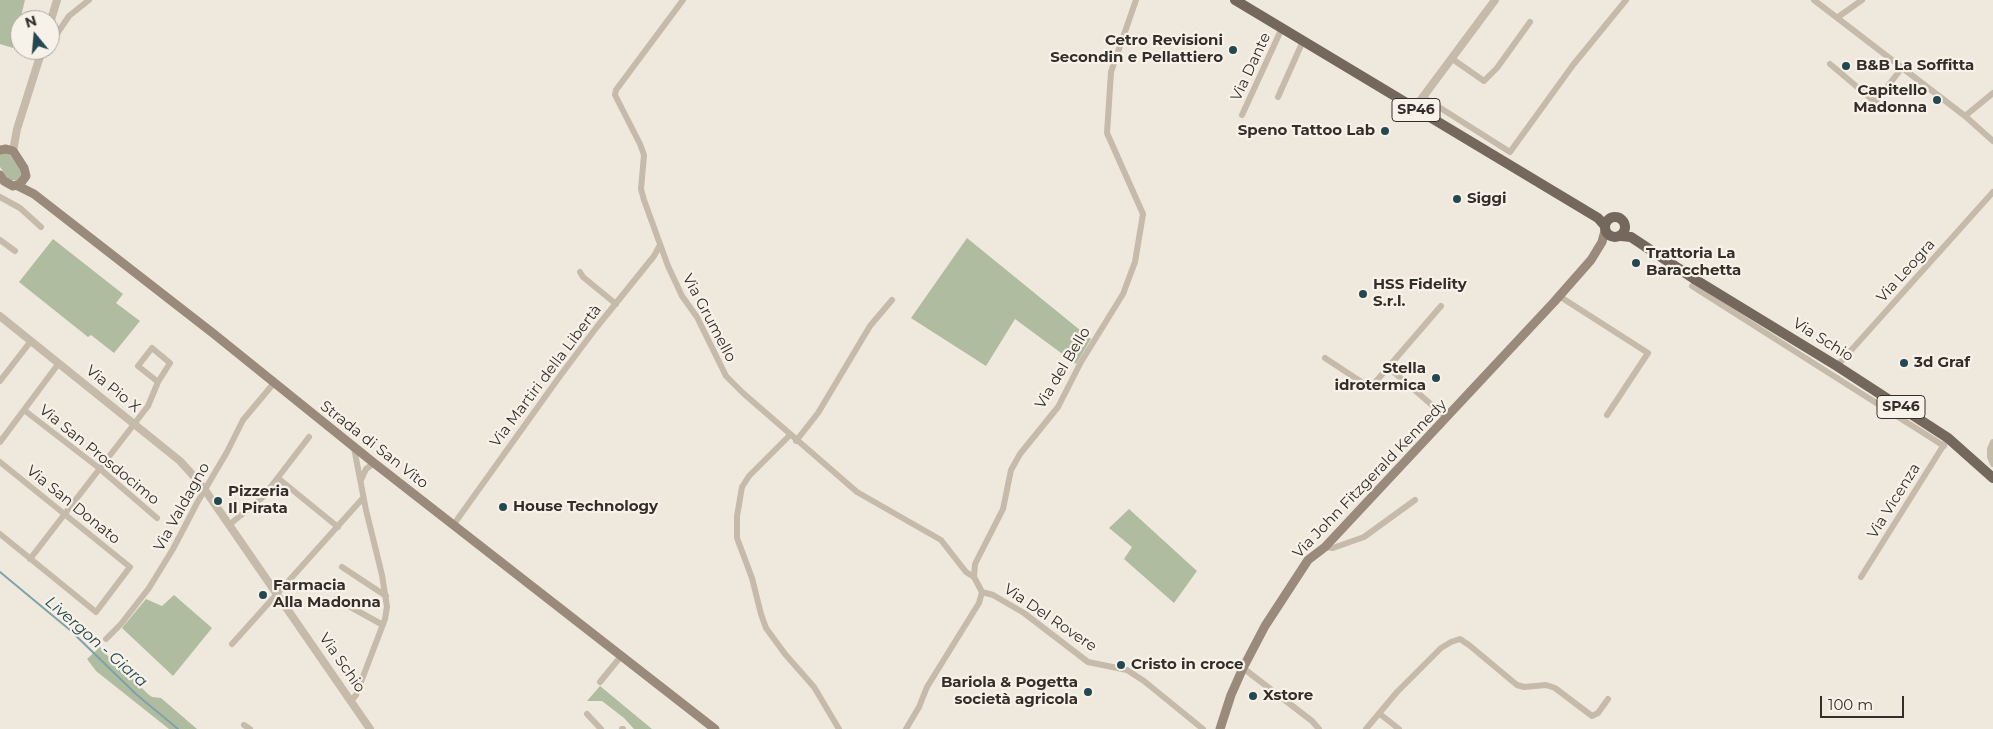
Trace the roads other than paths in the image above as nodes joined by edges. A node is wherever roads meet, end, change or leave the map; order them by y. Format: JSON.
{"nodes":[{"id":1,"x":89,"y":0,"type":"edge"},
{"id":2,"x":683,"y":0,"type":"edge"},
{"id":3,"x":1136,"y":0,"type":"edge"},
{"id":4,"x":1235,"y":0,"type":"edge"},
{"id":5,"x":1495,"y":0,"type":"edge"},
{"id":6,"x":1626,"y":0,"type":"edge"},
{"id":7,"x":1814,"y":0,"type":"edge"},
{"id":8,"x":1862,"y":0,"type":"edge"},
{"id":9,"x":1838,"y":18,"type":"junction"},
{"id":10,"x":1530,"y":22,"type":"dead end"},
{"id":11,"x":1282,"y":28,"type":"junction"},
{"id":12,"x":60,"y":29,"type":"edge"},
{"id":13,"x":1303,"y":41,"type":"junction"},
{"id":14,"x":1451,"y":58,"type":"junction"},
{"id":15,"x":39,"y":60,"type":"edge"},
{"id":16,"x":1830,"y":64,"type":"dead end"},
{"id":17,"x":1902,"y":68,"type":"junction"},
{"id":18,"x":1993,"y":93,"type":"edge"},
{"id":19,"x":1278,"y":97,"type":"dead end"},
{"id":20,"x":1422,"y":97,"type":"junction"},
{"id":21,"x":1414,"y":108,"type":"junction"},
{"id":22,"x":1242,"y":115,"type":"dead end"},
{"id":23,"x":1966,"y":116,"type":"junction"},
{"id":24,"x":17,"y":130,"type":"junction"},
{"id":25,"x":1993,"y":141,"type":"edge"},
{"id":26,"x":1,"y":150,"type":"edge"},
{"id":27,"x":13,"y":151,"type":"junction"},
{"id":28,"x":0,"y":175,"type":"edge"},
{"id":29,"x":26,"y":178,"type":"junction"},
{"id":30,"x":8,"y":186,"type":"edge"},
{"id":31,"x":1993,"y":192,"type":"edge"},
{"id":32,"x":34,"y":194,"type":"junction"},
{"id":33,"x":0,"y":197,"type":"edge"},
{"id":34,"x":41,"y":227,"type":"dead end"},
{"id":35,"x":1612,"y":230,"type":"junction"},
{"id":36,"x":0,"y":240,"type":"edge"},
{"id":37,"x":660,"y":245,"type":"junction"},
{"id":38,"x":14,"y":251,"type":"dead end"},
{"id":39,"x":580,"y":272,"type":"dead end"},
{"id":40,"x":1692,"y":286,"type":"dead end"},
{"id":41,"x":1559,"y":296,"type":"junction"},
{"id":42,"x":892,"y":300,"type":"dead end"},
{"id":43,"x":616,"y":304,"type":"junction"},
{"id":44,"x":1440,"y":306,"type":"dead end"},
{"id":45,"x":1,"y":318,"type":"edge"},
{"id":46,"x":31,"y":341,"type":"junction"},
{"id":47,"x":1325,"y":358,"type":"dead end"},
{"id":48,"x":59,"y":363,"type":"junction"},
{"id":49,"x":1837,"y":366,"type":"junction"},
{"id":50,"x":1389,"y":368,"type":"junction"},
{"id":51,"x":0,"y":381,"type":"edge"},
{"id":52,"x":158,"y":382,"type":"junction"},
{"id":53,"x":274,"y":383,"type":"junction"},
{"id":54,"x":24,"y":410,"type":"junction"},
{"id":55,"x":1607,"y":415,"type":"dead end"},
{"id":56,"x":1447,"y":418,"type":"junction"},
{"id":57,"x":134,"y":424,"type":"junction"},
{"id":58,"x":790,"y":435,"type":"junction"},
{"id":59,"x":309,"y":437,"type":"dead end"},
{"id":60,"x":1,"y":439,"type":"edge"},
{"id":61,"x":796,"y":441,"type":"junction"},
{"id":62,"x":1946,"y":442,"type":"junction"},
{"id":63,"x":1993,"y":442,"type":"edge"},
{"id":64,"x":354,"y":447,"type":"junction"},
{"id":65,"x":372,"y":461,"type":"junction"},
{"id":66,"x":0,"y":462,"type":"edge"},
{"id":67,"x":1993,"y":464,"type":"edge"},
{"id":68,"x":99,"y":468,"type":"junction"},
{"id":69,"x":358,"y":469,"type":"junction"},
{"id":70,"x":1993,"y":478,"type":"edge"},
{"id":71,"x":279,"y":479,"type":"junction"},
{"id":72,"x":361,"y":482,"type":"junction"},
{"id":73,"x":205,"y":490,"type":"junction"},
{"id":74,"x":363,"y":498,"type":"junction"},
{"id":75,"x":1415,"y":500,"type":"dead end"},
{"id":76,"x":64,"y":513,"type":"junction"},
{"id":77,"x":157,"y":518,"type":"dead end"},
{"id":78,"x":454,"y":524,"type":"junction"},
{"id":79,"x":229,"y":525,"type":"junction"},
{"id":80,"x":338,"y":527,"type":"junction"},
{"id":81,"x":0,"y":534,"type":"edge"},
{"id":82,"x":1325,"y":547,"type":"junction"},
{"id":83,"x":30,"y":558,"type":"junction"},
{"id":84,"x":342,"y":567,"type":"dead end"},
{"id":85,"x":974,"y":577,"type":"junction"},
{"id":86,"x":1861,"y":577,"type":"dead end"},
{"id":87,"x":982,"y":592,"type":"junction"},
{"id":88,"x":276,"y":595,"type":"junction"},
{"id":89,"x":386,"y":596,"type":"junction"},
{"id":90,"x":336,"y":599,"type":"dead end"},
{"id":91,"x":383,"y":625,"type":"junction"},
{"id":92,"x":106,"y":639,"type":"dead end"},
{"id":93,"x":232,"y":644,"type":"dead end"},
{"id":94,"x":622,"y":655,"type":"junction"},
{"id":95,"x":1242,"y":668,"type":"junction"},
{"id":96,"x":600,"y":682,"type":"dead end"},
{"id":97,"x":1608,"y":699,"type":"dead end"},
{"id":98,"x":351,"y":701,"type":"junction"},
{"id":99,"x":587,"y":714,"type":"dead end"},
{"id":100,"x":1380,"y":714,"type":"junction"},
{"id":101,"x":370,"y":729,"type":"edge"},
{"id":102,"x":601,"y":729,"type":"edge"},
{"id":103,"x":714,"y":729,"type":"edge"},
{"id":104,"x":839,"y":729,"type":"edge"},
{"id":105,"x":906,"y":729,"type":"edge"},
{"id":106,"x":1203,"y":729,"type":"edge"},
{"id":107,"x":1220,"y":729,"type":"edge"},
{"id":108,"x":1319,"y":729,"type":"edge"},
{"id":109,"x":1366,"y":729,"type":"edge"},
{"id":110,"x":1399,"y":729,"type":"edge"}],
"edges":[{"from":1,"to":12,"type":"street"},
{"from":2,"to":37,"type":"street","name":"Via Grumello"},
{"from":3,"to":85,"type":"street","name":"Via del Bello"},
{"from":4,"to":11,"type":"main road","number":"SP46"},
{"from":5,"to":14,"type":"street"},
{"from":6,"to":20,"type":"street"},
{"from":7,"to":9,"type":"street"},
{"from":8,"to":9,"type":"street"},
{"from":9,"to":17,"type":"street"},
{"from":10,"to":14,"type":"street"},
{"from":11,"to":13,"type":"main road","number":"SP46"},
{"from":11,"to":22,"type":"street","name":"Via Dante"},
{"from":13,"to":19,"type":"street"},
{"from":13,"to":21,"type":"main road","number":"SP46"},
{"from":14,"to":20,"type":"street"},
{"from":15,"to":24,"type":"street"},
{"from":16,"to":17,"type":"street"},
{"from":17,"to":23,"type":"street"},
{"from":18,"to":23,"type":"street"},
{"from":20,"to":21,"type":"street"},
{"from":21,"to":35,"type":"main road","number":"SP46"},
{"from":23,"to":25,"type":"street"},
{"from":24,"to":26,"type":"street"},
{"from":24,"to":27,"type":"street"},
{"from":26,"to":27,"type":"main road"},
{"from":27,"to":29,"type":"main road"},
{"from":28,"to":30,"type":"main road"},
{"from":29,"to":30,"type":"main road"},
{"from":29,"to":32,"type":"main road"},
{"from":30,"to":32,"type":"main road","name":"Strada di San Vito"},
{"from":31,"to":49,"type":"street","name":"Via Leogra"},
{"from":32,"to":53,"type":"main road","name":"Strada di San Vito"},
{"from":33,"to":34,"type":"street"},
{"from":35,"to":41,"type":"main road","name":"Via John Fitzgerald Kennedy"},
{"from":35,"to":49,"type":"main road","name":"Via Schio","number":"SP46"},
{"from":36,"to":38,"type":"street"},
{"from":37,"to":43,"type":"street","name":"Via Martiri della Libertà"},
{"from":37,"to":58,"type":"street","name":"Via Grumello"},
{"from":39,"to":43,"type":"street"},
{"from":40,"to":62,"type":"street","name":"Via Schio"},
{"from":41,"to":55,"type":"street"},
{"from":41,"to":56,"type":"main road","name":"Via John Fitzgerald Kennedy"},
{"from":42,"to":61,"type":"street"},
{"from":43,"to":78,"type":"street","name":"Via Martiri della Libertà"},
{"from":44,"to":50,"type":"street"},
{"from":45,"to":46,"type":"street","name":"Via Pio X"},
{"from":46,"to":48,"type":"street","name":"Via Pio X"},
{"from":46,"to":51,"type":"street"},
{"from":47,"to":50,"type":"street"},
{"from":48,"to":54,"type":"street"},
{"from":48,"to":57,"type":"street","name":"Via Pio X"},
{"from":49,"to":62,"type":"main road","name":"Via Schio","number":"SP46"},
{"from":50,"to":56,"type":"street"},
{"from":52,"to":52,"type":"street"},
{"from":52,"to":57,"type":"street"},
{"from":53,"to":64,"type":"main road","name":"Strada di San Vito"},
{"from":53,"to":73,"type":"street","name":"Via Valdagno"},
{"from":54,"to":60,"type":"street"},
{"from":54,"to":68,"type":"street","name":"Via San Prosdocimo"},
{"from":56,"to":82,"type":"main road","name":"Via John Fitzgerald Kennedy"},
{"from":57,"to":68,"type":"street"},
{"from":57,"to":73,"type":"street","name":"Via Pio X"},
{"from":58,"to":61,"type":"street","name":"Via Grumello"},
{"from":58,"to":104,"type":"street"},
{"from":59,"to":71,"type":"street"},
{"from":61,"to":85,"type":"street","name":"Via Grumello"},
{"from":62,"to":70,"type":"main road","name":"Via Schio","number":"SP46"},
{"from":62,"to":86,"type":"street","name":"Via Vicenza"},
{"from":63,"to":67,"type":"street"},
{"from":64,"to":65,"type":"main road","name":"Strada di San Vito"},
{"from":64,"to":69,"type":"street"},
{"from":65,"to":69,"type":"street"},
{"from":65,"to":72,"type":"street"},
{"from":65,"to":78,"type":"main road","name":"Strada di San Vito"},
{"from":66,"to":76,"type":"street","name":"Via San Donato"},
{"from":68,"to":76,"type":"street"},
{"from":68,"to":77,"type":"street","name":"Via San Prosdocimo"},
{"from":69,"to":72,"type":"street"},
{"from":71,"to":79,"type":"street"},
{"from":71,"to":80,"type":"street"},
{"from":72,"to":74,"type":"street"},
{"from":73,"to":79,"type":"street","name":"Via Schio"},
{"from":73,"to":92,"type":"street","name":"Via Valdagno"},
{"from":74,"to":80,"type":"street"},
{"from":74,"to":89,"type":"street"},
{"from":75,"to":82,"type":"street"},
{"from":76,"to":83,"type":"street"},
{"from":76,"to":83,"type":"street","name":"Via San Donato"},
{"from":78,"to":94,"type":"main road","name":"Strada di San Vito"},
{"from":79,"to":88,"type":"street","name":"Via Schio"},
{"from":80,"to":88,"type":"street"},
{"from":81,"to":83,"type":"street"},
{"from":82,"to":95,"type":"main road","name":"Via John Fitzgerald Kennedy"},
{"from":84,"to":89,"type":"street"},
{"from":85,"to":87,"type":"street"},
{"from":87,"to":105,"type":"street"},
{"from":87,"to":106,"type":"street","name":"Via Del Rovere"},
{"from":88,"to":93,"type":"street"},
{"from":88,"to":98,"type":"street","name":"Via Schio"},
{"from":89,"to":91,"type":"street"},
{"from":90,"to":91,"type":"street"},
{"from":91,"to":98,"type":"street"},
{"from":94,"to":96,"type":"street"},
{"from":94,"to":103,"type":"main road","name":"Strada di San Vito"},
{"from":95,"to":107,"type":"main road","name":"Via John Fitzgerald Kennedy"},
{"from":95,"to":108,"type":"street"},
{"from":97,"to":100,"type":"street"},
{"from":98,"to":101,"type":"street","name":"Via Schio"},
{"from":99,"to":102,"type":"street"},
{"from":100,"to":109,"type":"street"},
{"from":100,"to":110,"type":"street"}]}
